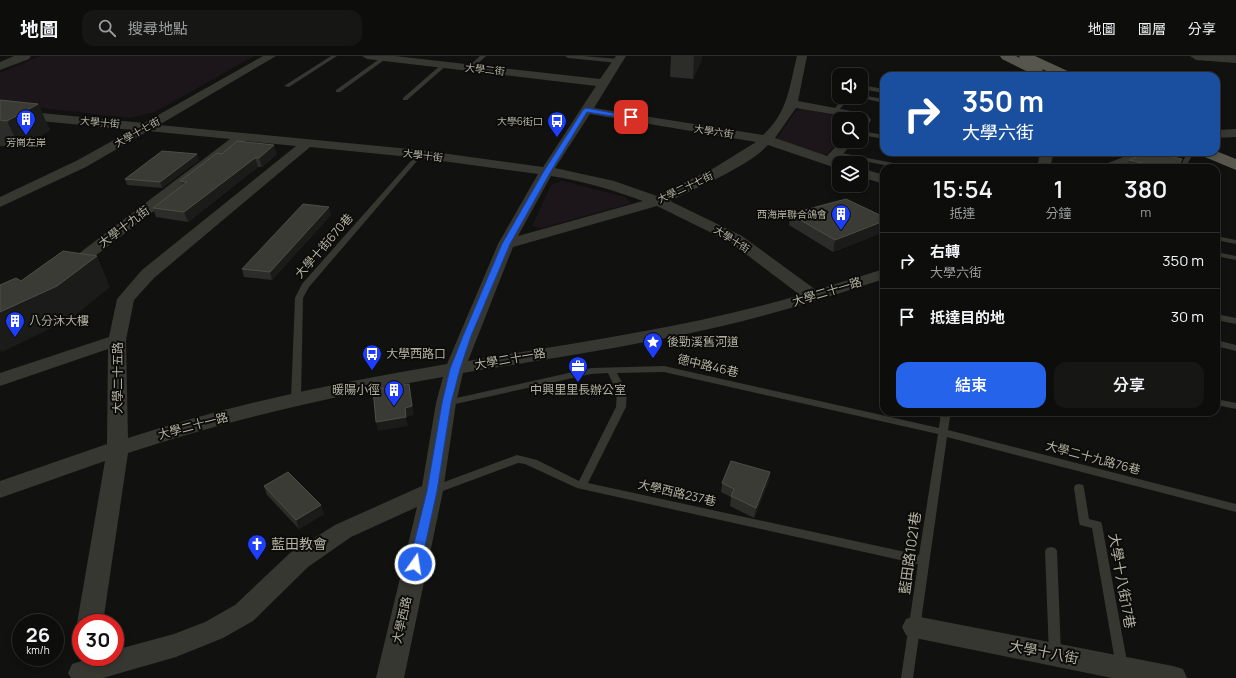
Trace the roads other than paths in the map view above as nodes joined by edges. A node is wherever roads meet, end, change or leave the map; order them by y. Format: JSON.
{"nodes":[{"id":1,"x":8,"y":56,"type":"edge"},
{"id":2,"x":25,"y":56,"type":"edge"},
{"id":3,"x":271,"y":56,"type":"edge"},
{"id":4,"x":334,"y":56,"type":"edge"},
{"id":5,"x":367,"y":56,"type":"edge"},
{"id":6,"x":483,"y":56,"type":"edge"},
{"id":7,"x":568,"y":56,"type":"edge"},
{"id":8,"x":802,"y":56,"type":"edge"},
{"id":9,"x":1006,"y":56,"type":"edge"},
{"id":10,"x":1025,"y":56,"type":"edge"},
{"id":11,"x":1196,"y":56,"type":"edge"},
{"id":12,"x":384,"y":58,"type":"junction"},
{"id":13,"x":619,"y":58,"type":"edge"},
{"id":14,"x":0,"y":59,"type":"edge"},
{"id":15,"x":1236,"y":59,"type":"edge"},
{"id":16,"x":444,"y":65,"type":"junction"},
{"id":17,"x":0,"y":66,"type":"edge"},
{"id":18,"x":470,"y":68,"type":"junction"},
{"id":19,"x":1039,"y":72,"type":"edge"},
{"id":20,"x":1059,"y":72,"type":"edge"},
{"id":21,"x":602,"y":83,"type":"junction"},
{"id":22,"x":288,"y":86,"type":"dead end"},
{"id":23,"x":868,"y":88,"type":"edge"},
{"id":24,"x":880,"y":90,"type":"edge"},
{"id":25,"x":338,"y":91,"type":"dead end"},
{"id":26,"x":868,"y":98,"type":"edge"},
{"id":27,"x":405,"y":99,"type":"dead end"},
{"id":28,"x":880,"y":100,"type":"edge"},
{"id":29,"x":791,"y":103,"type":"junction"},
{"id":30,"x":842,"y":104,"type":"edge"},
{"id":31,"x":586,"y":110,"type":"junction"},
{"id":32,"x":835,"y":111,"type":"junction"},
{"id":33,"x":840,"y":112,"type":"edge"},
{"id":34,"x":0,"y":113,"type":"edge"},
{"id":35,"x":147,"y":127,"type":"junction"},
{"id":36,"x":1236,"y":133,"type":"edge"},
{"id":37,"x":868,"y":134,"type":"edge"},
{"id":38,"x":1220,"y":134,"type":"edge"},
{"id":39,"x":243,"y":136,"type":"junction"},
{"id":40,"x":880,"y":136,"type":"edge"},
{"id":41,"x":767,"y":140,"type":"junction"},
{"id":42,"x":307,"y":143,"type":"junction"},
{"id":43,"x":1220,"y":149,"type":"edge"},
{"id":44,"x":420,"y":154,"type":"junction"},
{"id":45,"x":1236,"y":155,"type":"edge"},
{"id":46,"x":1138,"y":156,"type":"edge"},
{"id":47,"x":1215,"y":156,"type":"edge"},
{"id":48,"x":832,"y":159,"type":"edge"},
{"id":49,"x":868,"y":164,"type":"edge"},
{"id":50,"x":1118,"y":164,"type":"edge"},
{"id":51,"x":880,"y":165,"type":"edge"},
{"id":52,"x":1236,"y":165,"type":"edge"},
{"id":53,"x":547,"y":171,"type":"junction"},
{"id":54,"x":868,"y":174,"type":"edge"},
{"id":55,"x":880,"y":179,"type":"edge"},
{"id":56,"x":658,"y":200,"type":"junction"},
{"id":57,"x":0,"y":203,"type":"edge"},
{"id":58,"x":1220,"y":239,"type":"edge"},
{"id":59,"x":1236,"y":242,"type":"edge"},
{"id":60,"x":506,"y":244,"type":"junction"},
{"id":61,"x":1220,"y":255,"type":"edge"},
{"id":62,"x":1236,"y":258,"type":"edge"},
{"id":63,"x":880,"y":275,"type":"edge"},
{"id":64,"x":56,"y":278,"type":"edge"},
{"id":65,"x":814,"y":297,"type":"junction"},
{"id":66,"x":1220,"y":318,"type":"edge"},
{"id":67,"x":1236,"y":321,"type":"edge"},
{"id":68,"x":117,"y":340,"type":"junction"},
{"id":69,"x":1220,"y":344,"type":"edge"},
{"id":70,"x":1236,"y":348,"type":"edge"},
{"id":71,"x":455,"y":369,"type":"junction"},
{"id":72,"x":611,"y":370,"type":"junction"},
{"id":73,"x":0,"y":380,"type":"edge"},
{"id":74,"x":296,"y":398,"type":"junction"},
{"id":75,"x":446,"y":403,"type":"junction"},
{"id":76,"x":1220,"y":403,"type":"edge"},
{"id":77,"x":1236,"y":406,"type":"edge"},
{"id":78,"x":945,"y":416,"type":"edge"},
{"id":79,"x":943,"y":432,"type":"junction"},
{"id":80,"x":118,"y":448,"type":"junction"},
{"id":81,"x":582,"y":485,"type":"junction"},
{"id":82,"x":1078,"y":488,"type":"dead end"},
{"id":83,"x":0,"y":490,"type":"edge"},
{"id":84,"x":432,"y":491,"type":"junction"},
{"id":85,"x":1236,"y":508,"type":"edge"},
{"id":86,"x":1051,"y":551,"type":"dead end"},
{"id":87,"x":924,"y":561,"type":"junction"},
{"id":88,"x":91,"y":614,"type":"edge"},
{"id":89,"x":915,"y":627,"type":"junction"},
{"id":90,"x":1055,"y":654,"type":"junction"},
{"id":91,"x":1122,"y":667,"type":"junction"},
{"id":92,"x":82,"y":669,"type":"edge"},
{"id":93,"x":390,"y":678,"type":"edge"},
{"id":94,"x":907,"y":678,"type":"edge"},
{"id":95,"x":1173,"y":678,"type":"edge"}],
"edges":[{"from":1,"to":14,"type":"street"},
{"from":2,"to":17,"type":"street"},
{"from":3,"to":35,"type":"street","name":"大學十七街"},
{"from":4,"to":22,"type":"lane"},
{"from":5,"to":12,"type":"street","name":"大學二街"},
{"from":6,"to":18,"type":"lane"},
{"from":7,"to":13,"type":"lane"},
{"from":8,"to":29,"type":"street","name":"大學二十七街"},
{"from":9,"to":19,"type":"main road"},
{"from":10,"to":20,"type":"main road"},
{"from":11,"to":15,"type":"street"},
{"from":12,"to":16,"type":"street","name":"大學二街"},
{"from":12,"to":25,"type":"lane"},
{"from":13,"to":21,"type":"street","name":"大學西路"},
{"from":16,"to":18,"type":"street","name":"大學二街"},
{"from":16,"to":27,"type":"lane"},
{"from":18,"to":21,"type":"street","name":"大學二街"},
{"from":21,"to":31,"type":"street","name":"大學西路"},
{"from":23,"to":24,"type":"lane"},
{"from":26,"to":28,"type":"lane"},
{"from":29,"to":32,"type":"street"},
{"from":29,"to":41,"type":"street","name":"大學二十七街"},
{"from":30,"to":32,"type":"lane"},
{"from":31,"to":41,"type":"street","name":"大學六街"},
{"from":31,"to":53,"type":"street","name":"大學西路"},
{"from":32,"to":33,"type":"street"},
{"from":34,"to":35,"type":"street","name":"大學十街"},
{"from":35,"to":39,"type":"street","name":"大學十街"},
{"from":35,"to":57,"type":"street","name":"大學十七街"},
{"from":36,"to":38,"type":"street"},
{"from":37,"to":40,"type":"lane"},
{"from":39,"to":42,"type":"street","name":"大學十街"},
{"from":39,"to":64,"type":"street","name":"大學十九街"},
{"from":41,"to":48,"type":"street","name":"大學六街"},
{"from":41,"to":56,"type":"street","name":"大學二十七街"},
{"from":42,"to":44,"type":"street","name":"大學十街"},
{"from":42,"to":68,"type":"street","name":"大學二十五路"},
{"from":43,"to":45,"type":"main road"},
{"from":44,"to":53,"type":"street","name":"大學十街"},
{"from":44,"to":74,"type":"lane","name":"大學十街670巷"},
{"from":46,"to":50,"type":"street"},
{"from":47,"to":52,"type":"main road"},
{"from":49,"to":51,"type":"lane"},
{"from":53,"to":56,"type":"street","name":"大學十街"},
{"from":53,"to":60,"type":"street","name":"大學西路"},
{"from":54,"to":55,"type":"street"},
{"from":56,"to":60,"type":"street","name":"大學二十七街"},
{"from":56,"to":65,"type":"street","name":"大學十街"},
{"from":58,"to":59,"type":"lane"},
{"from":60,"to":71,"type":"street","name":"大學西路"},
{"from":61,"to":62,"type":"lane"},
{"from":63,"to":65,"type":"street","name":"大學二十一路"},
{"from":65,"to":71,"type":"street","name":"大學二十一路"},
{"from":66,"to":67,"type":"lane"},
{"from":68,"to":73,"type":"street"},
{"from":68,"to":80,"type":"street","name":"大學二十五路"},
{"from":69,"to":70,"type":"lane"},
{"from":71,"to":74,"type":"street","name":"大學二十一路"},
{"from":71,"to":75,"type":"street","name":"大學西路"},
{"from":72,"to":75,"type":"lane","name":"德中路46巷"},
{"from":72,"to":79,"type":"lane","name":"德中路46巷"},
{"from":72,"to":81,"type":"lane"},
{"from":74,"to":80,"type":"street","name":"大學二十一路"},
{"from":75,"to":84,"type":"street","name":"大學西路"},
{"from":76,"to":77,"type":"lane"},
{"from":78,"to":79,"type":"lane"},
{"from":79,"to":85,"type":"lane","name":"大學二十九路76巷"},
{"from":79,"to":87,"type":"lane","name":"藍田路1021巷"},
{"from":80,"to":83,"type":"street","name":"大學二十一路"},
{"from":80,"to":88,"type":"street","name":"大學二十五路"},
{"from":81,"to":84,"type":"lane","name":"大學西路237巷"},
{"from":81,"to":87,"type":"lane","name":"大學西路237巷"},
{"from":82,"to":91,"type":"lane","name":"大學十八街17巷"},
{"from":84,"to":92,"type":"street"},
{"from":84,"to":93,"type":"street","name":"大學西路"},
{"from":86,"to":90,"type":"lane"},
{"from":87,"to":89,"type":"lane","name":"藍田路1021巷"},
{"from":89,"to":90,"type":"street","name":"大學十八街"},
{"from":89,"to":94,"type":"lane","name":"藍田路1021巷"},
{"from":90,"to":91,"type":"street","name":"大學十八街"},
{"from":91,"to":95,"type":"street","name":"大學十八街"}]}
